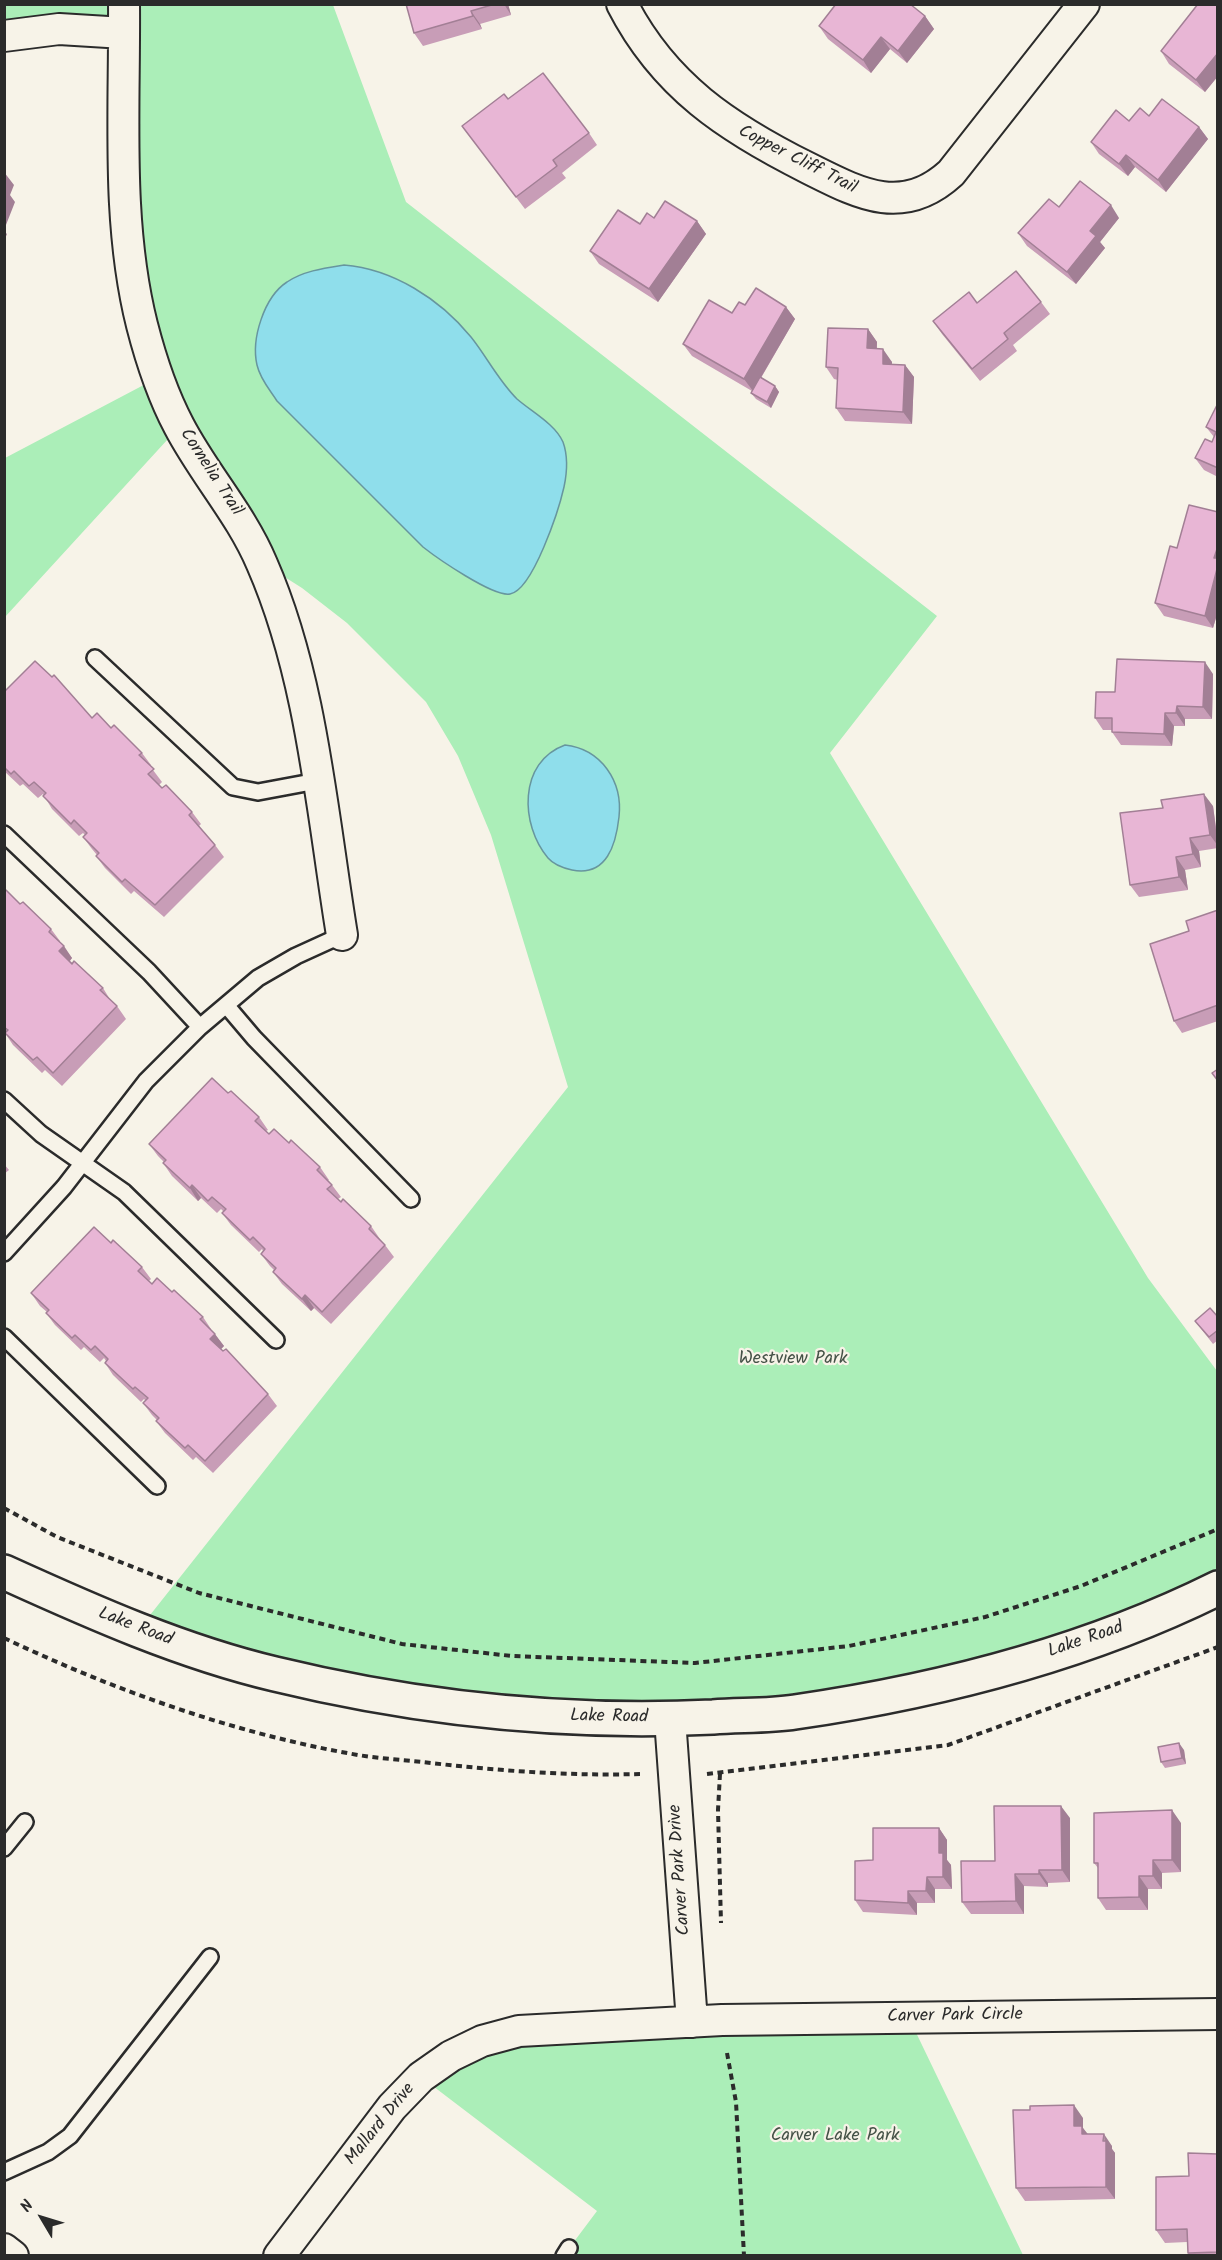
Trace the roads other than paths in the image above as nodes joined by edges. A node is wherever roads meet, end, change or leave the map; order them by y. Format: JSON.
{"nodes":[{"id":1,"x":622,"y":4,"type":"edge"},
{"id":2,"x":1084,"y":4,"type":"edge"},
{"id":3,"x":124,"y":19,"type":"edge"},
{"id":4,"x":4,"y":36,"type":"edge"},
{"id":5,"x":95,"y":658,"type":"dead end"},
{"id":6,"x":317,"y":781,"type":"junction"},
{"id":7,"x":4,"y":834,"type":"edge"},
{"id":8,"x":342,"y":935,"type":"joint"},
{"id":9,"x":226,"y":1005,"type":"junction"},
{"id":10,"x":200,"y":1027,"type":"junction"},
{"id":11,"x":4,"y":1100,"type":"edge"},
{"id":12,"x":83,"y":1161,"type":"junction"},
{"id":13,"x":411,"y":1199,"type":"dead end"},
{"id":14,"x":4,"y":1253,"type":"edge"},
{"id":15,"x":4,"y":1337,"type":"edge"},
{"id":16,"x":276,"y":1340,"type":"dead end"},
{"id":17,"x":157,"y":1486,"type":"dead end"},
{"id":18,"x":4,"y":1572,"type":"edge"},
{"id":19,"x":1218,"y":1588,"type":"edge"},
{"id":20,"x":670,"y":1719,"type":"junction"},
{"id":21,"x":25,"y":1822,"type":"dead end"},
{"id":22,"x":4,"y":1848,"type":"edge"},
{"id":23,"x":210,"y":1957,"type":"dead end"},
{"id":24,"x":1218,"y":2014,"type":"edge"},
{"id":25,"x":692,"y":2022,"type":"junction"},
{"id":26,"x":4,"y":2172,"type":"edge"},
{"id":27,"x":4,"y":2249,"type":"edge"},
{"id":28,"x":13,"y":2256,"type":"edge"},
{"id":29,"x":279,"y":2256,"type":"edge"}],
"edges":[{"from":1,"to":2,"type":"street","name":"Copper Cliff Trail"},
{"from":3,"to":4,"type":"street"},
{"from":3,"to":6,"type":"street","name":"Cornelia Trail"},
{"from":5,"to":6,"type":"lane"},
{"from":6,"to":8,"type":"street","name":"Cornelia Trail"},
{"from":7,"to":10,"type":"lane"},
{"from":8,"to":9,"type":"lane"},
{"from":9,"to":10,"type":"lane"},
{"from":9,"to":13,"type":"lane"},
{"from":10,"to":12,"type":"lane"},
{"from":11,"to":12,"type":"lane"},
{"from":12,"to":14,"type":"lane"},
{"from":12,"to":16,"type":"lane"},
{"from":15,"to":17,"type":"lane"},
{"from":18,"to":20,"type":"street","name":"Lake Road"},
{"from":19,"to":20,"type":"street","name":"Lake Road"},
{"from":20,"to":25,"type":"street","name":"Carver Park Drive"},
{"from":21,"to":22,"type":"lane"},
{"from":23,"to":26,"type":"lane"},
{"from":24,"to":25,"type":"street","name":"Carver Park Circle"},
{"from":25,"to":29,"type":"street","name":"Mallard Drive"},
{"from":27,"to":28,"type":"street"}]}
